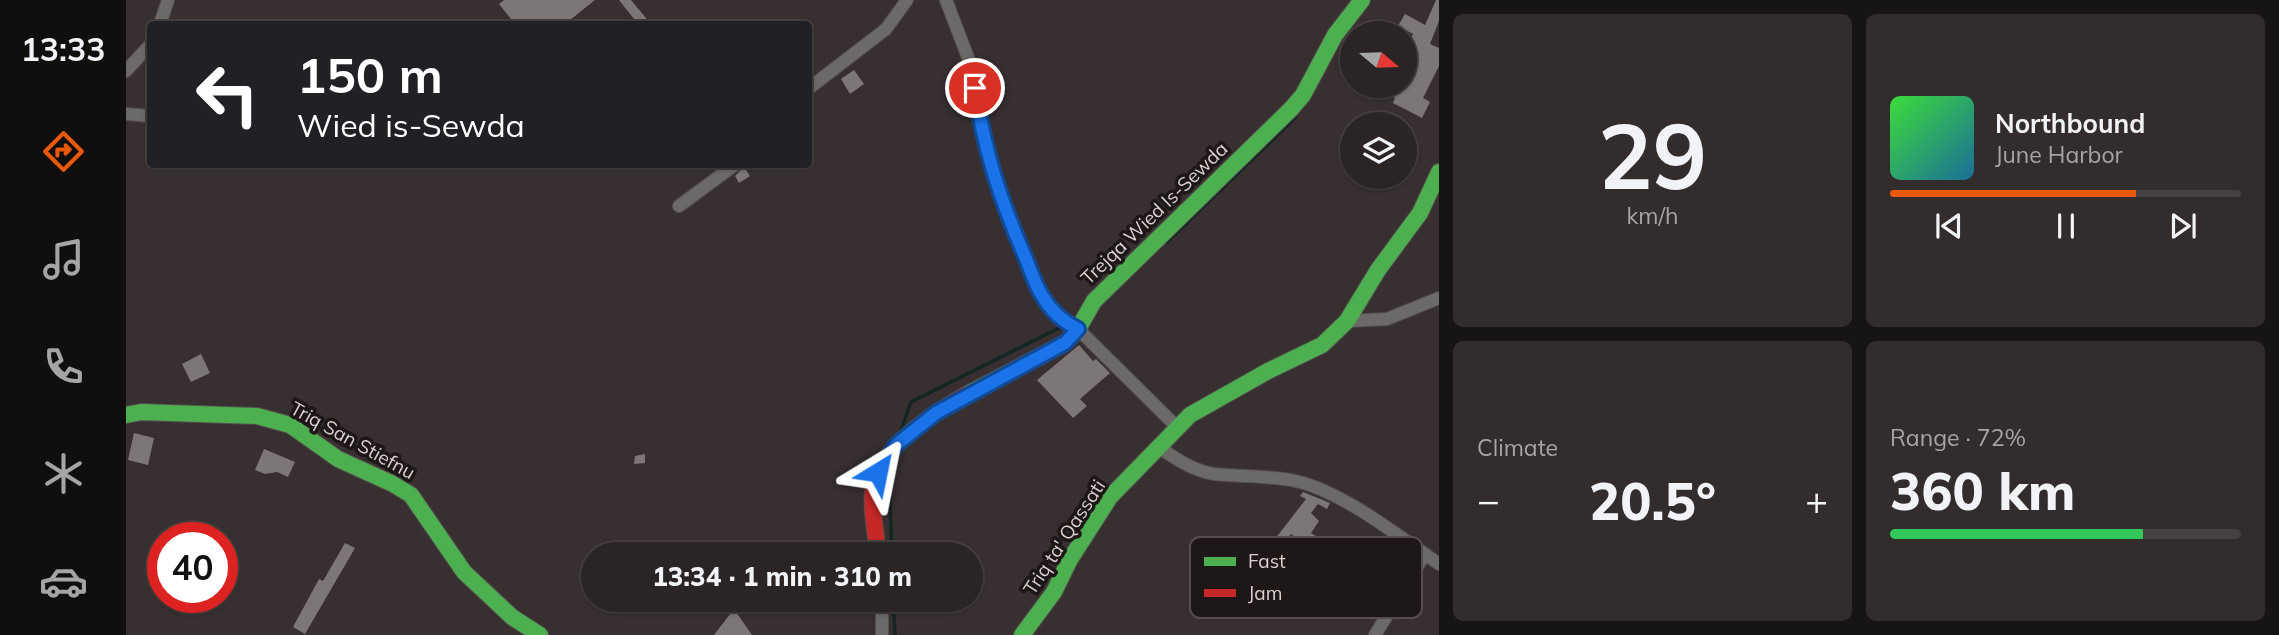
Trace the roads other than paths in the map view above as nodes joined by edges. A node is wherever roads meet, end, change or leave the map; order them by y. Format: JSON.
{"nodes":[{"id":1,"x":168,"y":0,"type":"edge"},
{"id":2,"x":907,"y":0,"type":"edge"},
{"id":3,"x":946,"y":0,"type":"edge"},
{"id":4,"x":1362,"y":0,"type":"edge"},
{"id":5,"x":161,"y":21,"type":"edge"},
{"id":6,"x":147,"y":48,"type":"edge"},
{"id":7,"x":126,"y":71,"type":"edge"},
{"id":8,"x":812,"y":86,"type":"edge"},
{"id":9,"x":126,"y":114,"type":"edge"},
{"id":10,"x":147,"y":116,"type":"edge"},
{"id":11,"x":731,"y":168,"type":"edge"},
{"id":12,"x":1439,"y":172,"type":"edge"},
{"id":13,"x":679,"y":206,"type":"dead end"},
{"id":14,"x":1439,"y":298,"type":"edge"},
{"id":15,"x":1347,"y":321,"type":"junction"},
{"id":16,"x":1078,"y":329,"type":"junction"},
{"id":17,"x":126,"y":415,"type":"edge"},
{"id":18,"x":1178,"y":428,"type":"junction"},
{"id":19,"x":1160,"y":448,"type":"junction"},
{"id":20,"x":1400,"y":537,"type":"edge"},
{"id":21,"x":877,"y":542,"type":"edge"},
{"id":22,"x":1422,"y":552,"type":"edge"},
{"id":23,"x":1425,"y":554,"type":"junction"},
{"id":24,"x":1422,"y":559,"type":"edge"},
{"id":25,"x":1439,"y":564,"type":"edge"},
{"id":26,"x":882,"y":612,"type":"edge"},
{"id":27,"x":1386,"y":618,"type":"edge"},
{"id":28,"x":1021,"y":633,"type":"edge"},
{"id":29,"x":540,"y":635,"type":"edge"},
{"id":30,"x":882,"y":635,"type":"edge"},
{"id":31,"x":1376,"y":635,"type":"edge"}],
"edges":[{"from":1,"to":5,"type":"street"},
{"from":2,"to":8,"type":"street"},
{"from":3,"to":16,"type":"street"},
{"from":4,"to":16,"type":"street","name":"Trejqa Wied Is-Sewda"},
{"from":6,"to":7,"type":"street"},
{"from":9,"to":10,"type":"street"},
{"from":11,"to":13,"type":"street"},
{"from":12,"to":15,"type":"street"},
{"from":14,"to":15,"type":"street"},
{"from":15,"to":18,"type":"street","name":"Triq ta' Qassati"},
{"from":16,"to":18,"type":"street"},
{"from":16,"to":21,"type":"street","name":"Trejqa Wied Is-Sewda"},
{"from":17,"to":29,"type":"street","name":"Triq San Stiefnu"},
{"from":18,"to":19,"type":"street","name":"Triq ta' Qassati"},
{"from":19,"to":20,"type":"street"},
{"from":19,"to":28,"type":"street","name":"Triq ta' Qassati"},
{"from":22,"to":23,"type":"street"},
{"from":23,"to":24,"type":"street"},
{"from":23,"to":25,"type":"street"},
{"from":26,"to":30,"type":"street"},
{"from":27,"to":31,"type":"street"}]}
